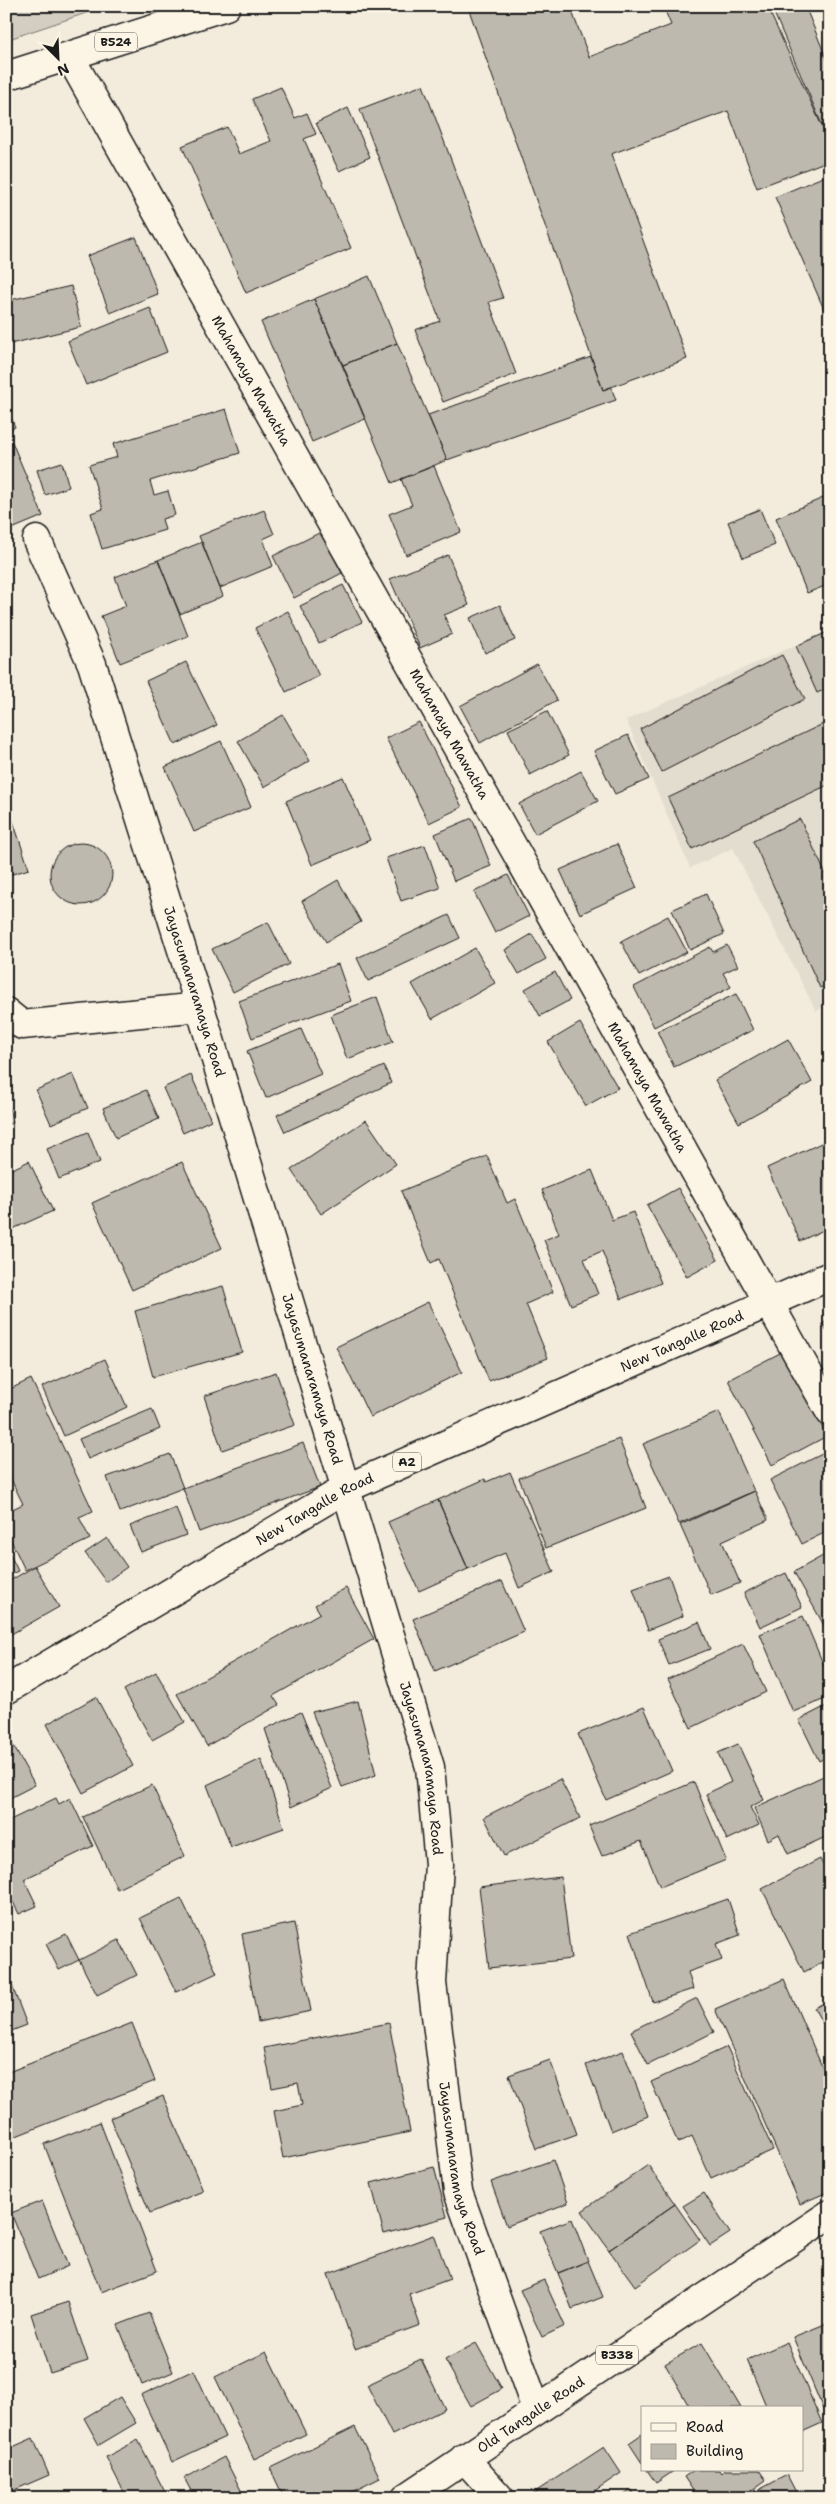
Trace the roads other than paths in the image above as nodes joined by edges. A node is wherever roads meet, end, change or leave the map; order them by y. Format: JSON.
{"nodes":[{"id":1,"x":226,"y":6,"type":"edge"},
{"id":2,"x":70,"y":57,"type":"junction"},
{"id":3,"x":6,"y":76,"type":"edge"},
{"id":4,"x":37,"y":540,"type":"dead end"},
{"id":5,"x":200,"y":1007,"type":"junction"},
{"id":6,"x":6,"y":1012,"type":"edge"},
{"id":7,"x":830,"y":1276,"type":"edge"},
{"id":8,"x":768,"y":1304,"type":"junction"},
{"id":9,"x":830,"y":1412,"type":"edge"},
{"id":10,"x":347,"y":1488,"type":"junction"},
{"id":11,"x":6,"y":1690,"type":"edge"},
{"id":12,"x":830,"y":2214,"type":"edge"},
{"id":13,"x":536,"y":2409,"type":"junction"},
{"id":14,"x":464,"y":2458,"type":"junction"},
{"id":15,"x":406,"y":2498,"type":"edge"},
{"id":16,"x":500,"y":2498,"type":"edge"}],
"edges":[{"from":1,"to":2,"type":"main road","number":"B524"},
{"from":2,"to":3,"type":"main road","number":"B524"},
{"from":2,"to":8,"type":"main road","name":"Mahamaya Mawatha"},
{"from":4,"to":5,"type":"main road","name":"Jayasumanaramaya Road"},
{"from":5,"to":6,"type":"main road"},
{"from":5,"to":10,"type":"main road","name":"Jayasumanaramaya Road"},
{"from":7,"to":8,"type":"main road","name":"New Tangalle Road","number":"A2"},
{"from":8,"to":9,"type":"main road","name":"Mahamaya Mawatha"},
{"from":8,"to":10,"type":"main road","name":"New Tangalle Road","number":"A2"},
{"from":10,"to":11,"type":"main road","name":"New Tangalle Road","number":"A2"},
{"from":10,"to":13,"type":"main road","name":"Jayasumanaramaya Road"},
{"from":12,"to":13,"type":"main road","name":"Old Tangalle Road","number":"B338"},
{"from":13,"to":14,"type":"main road","name":"Old Tangalle Road","number":"B338"},
{"from":14,"to":15,"type":"main road","name":"Old Tangalle Road","number":"B338"},
{"from":14,"to":16,"type":"main road"}]}
